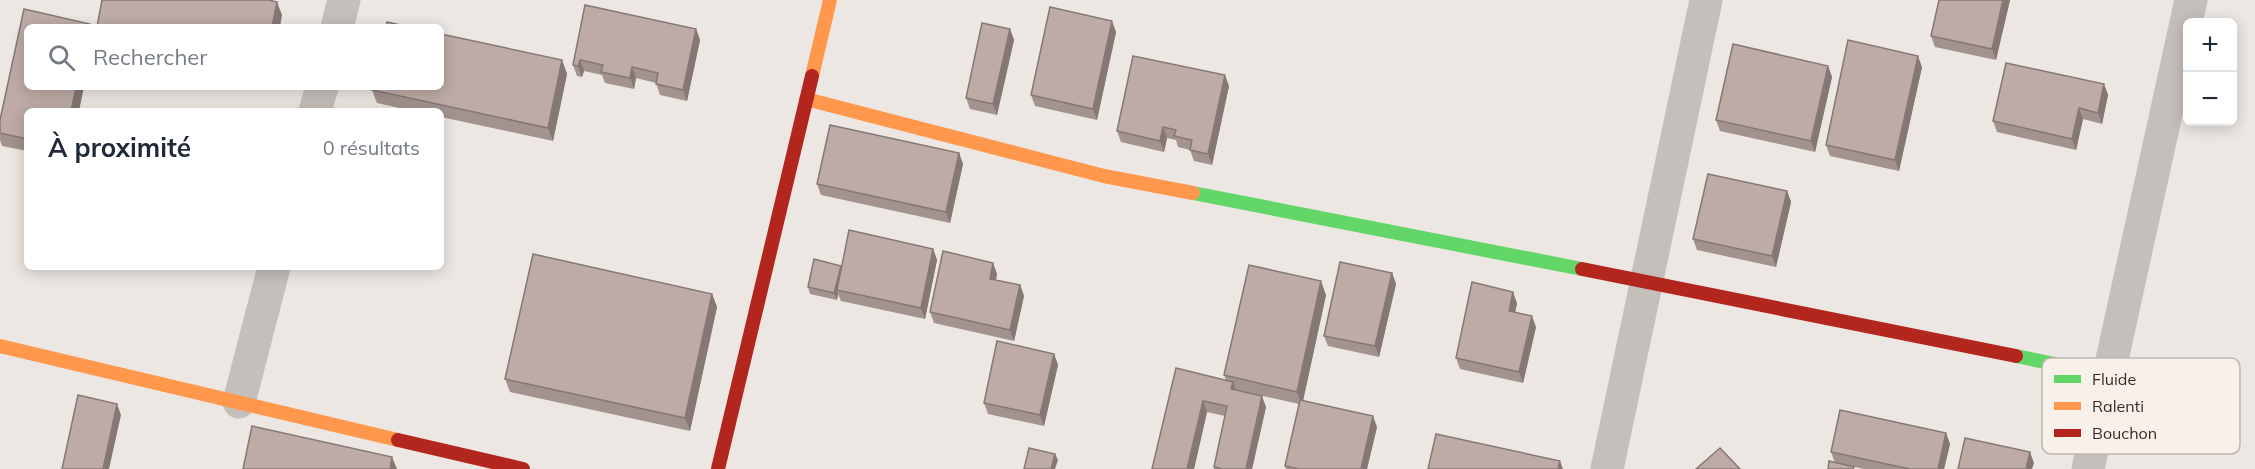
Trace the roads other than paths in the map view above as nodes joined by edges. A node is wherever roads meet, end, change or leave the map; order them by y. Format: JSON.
{"nodes":[{"id":1,"x":344,"y":0,"type":"edge"},
{"id":2,"x":830,"y":0,"type":"edge"},
{"id":3,"x":1706,"y":0,"type":"edge"},
{"id":4,"x":2191,"y":0,"type":"edge"},
{"id":5,"x":338,"y":24,"type":"edge"},
{"id":6,"x":321,"y":90,"type":"edge"},
{"id":7,"x":806,"y":99,"type":"junction"},
{"id":8,"x":316,"y":108,"type":"edge"},
{"id":9,"x":273,"y":270,"type":"edge"},
{"id":10,"x":1646,"y":281,"type":"junction"},
{"id":11,"x":0,"y":346,"type":"edge"},
{"id":12,"x":2112,"y":358,"type":"edge"},
{"id":13,"x":2042,"y":362,"type":"edge"},
{"id":14,"x":239,"y":402,"type":"junction"},
{"id":15,"x":2091,"y":454,"type":"edge"},
{"id":16,"x":523,"y":469,"type":"edge"},
{"id":17,"x":718,"y":469,"type":"edge"},
{"id":18,"x":1606,"y":469,"type":"edge"},
{"id":19,"x":2088,"y":469,"type":"edge"}],
"edges":[{"from":1,"to":5,"type":"street"},
{"from":2,"to":7,"type":"street"},
{"from":3,"to":10,"type":"street"},
{"from":4,"to":12,"type":"street"},
{"from":6,"to":8,"type":"street"},
{"from":7,"to":10,"type":"street"},
{"from":7,"to":17,"type":"street"},
{"from":9,"to":14,"type":"street"},
{"from":10,"to":13,"type":"street"},
{"from":10,"to":18,"type":"street"},
{"from":11,"to":14,"type":"street"},
{"from":14,"to":16,"type":"street"},
{"from":15,"to":19,"type":"street"}]}
